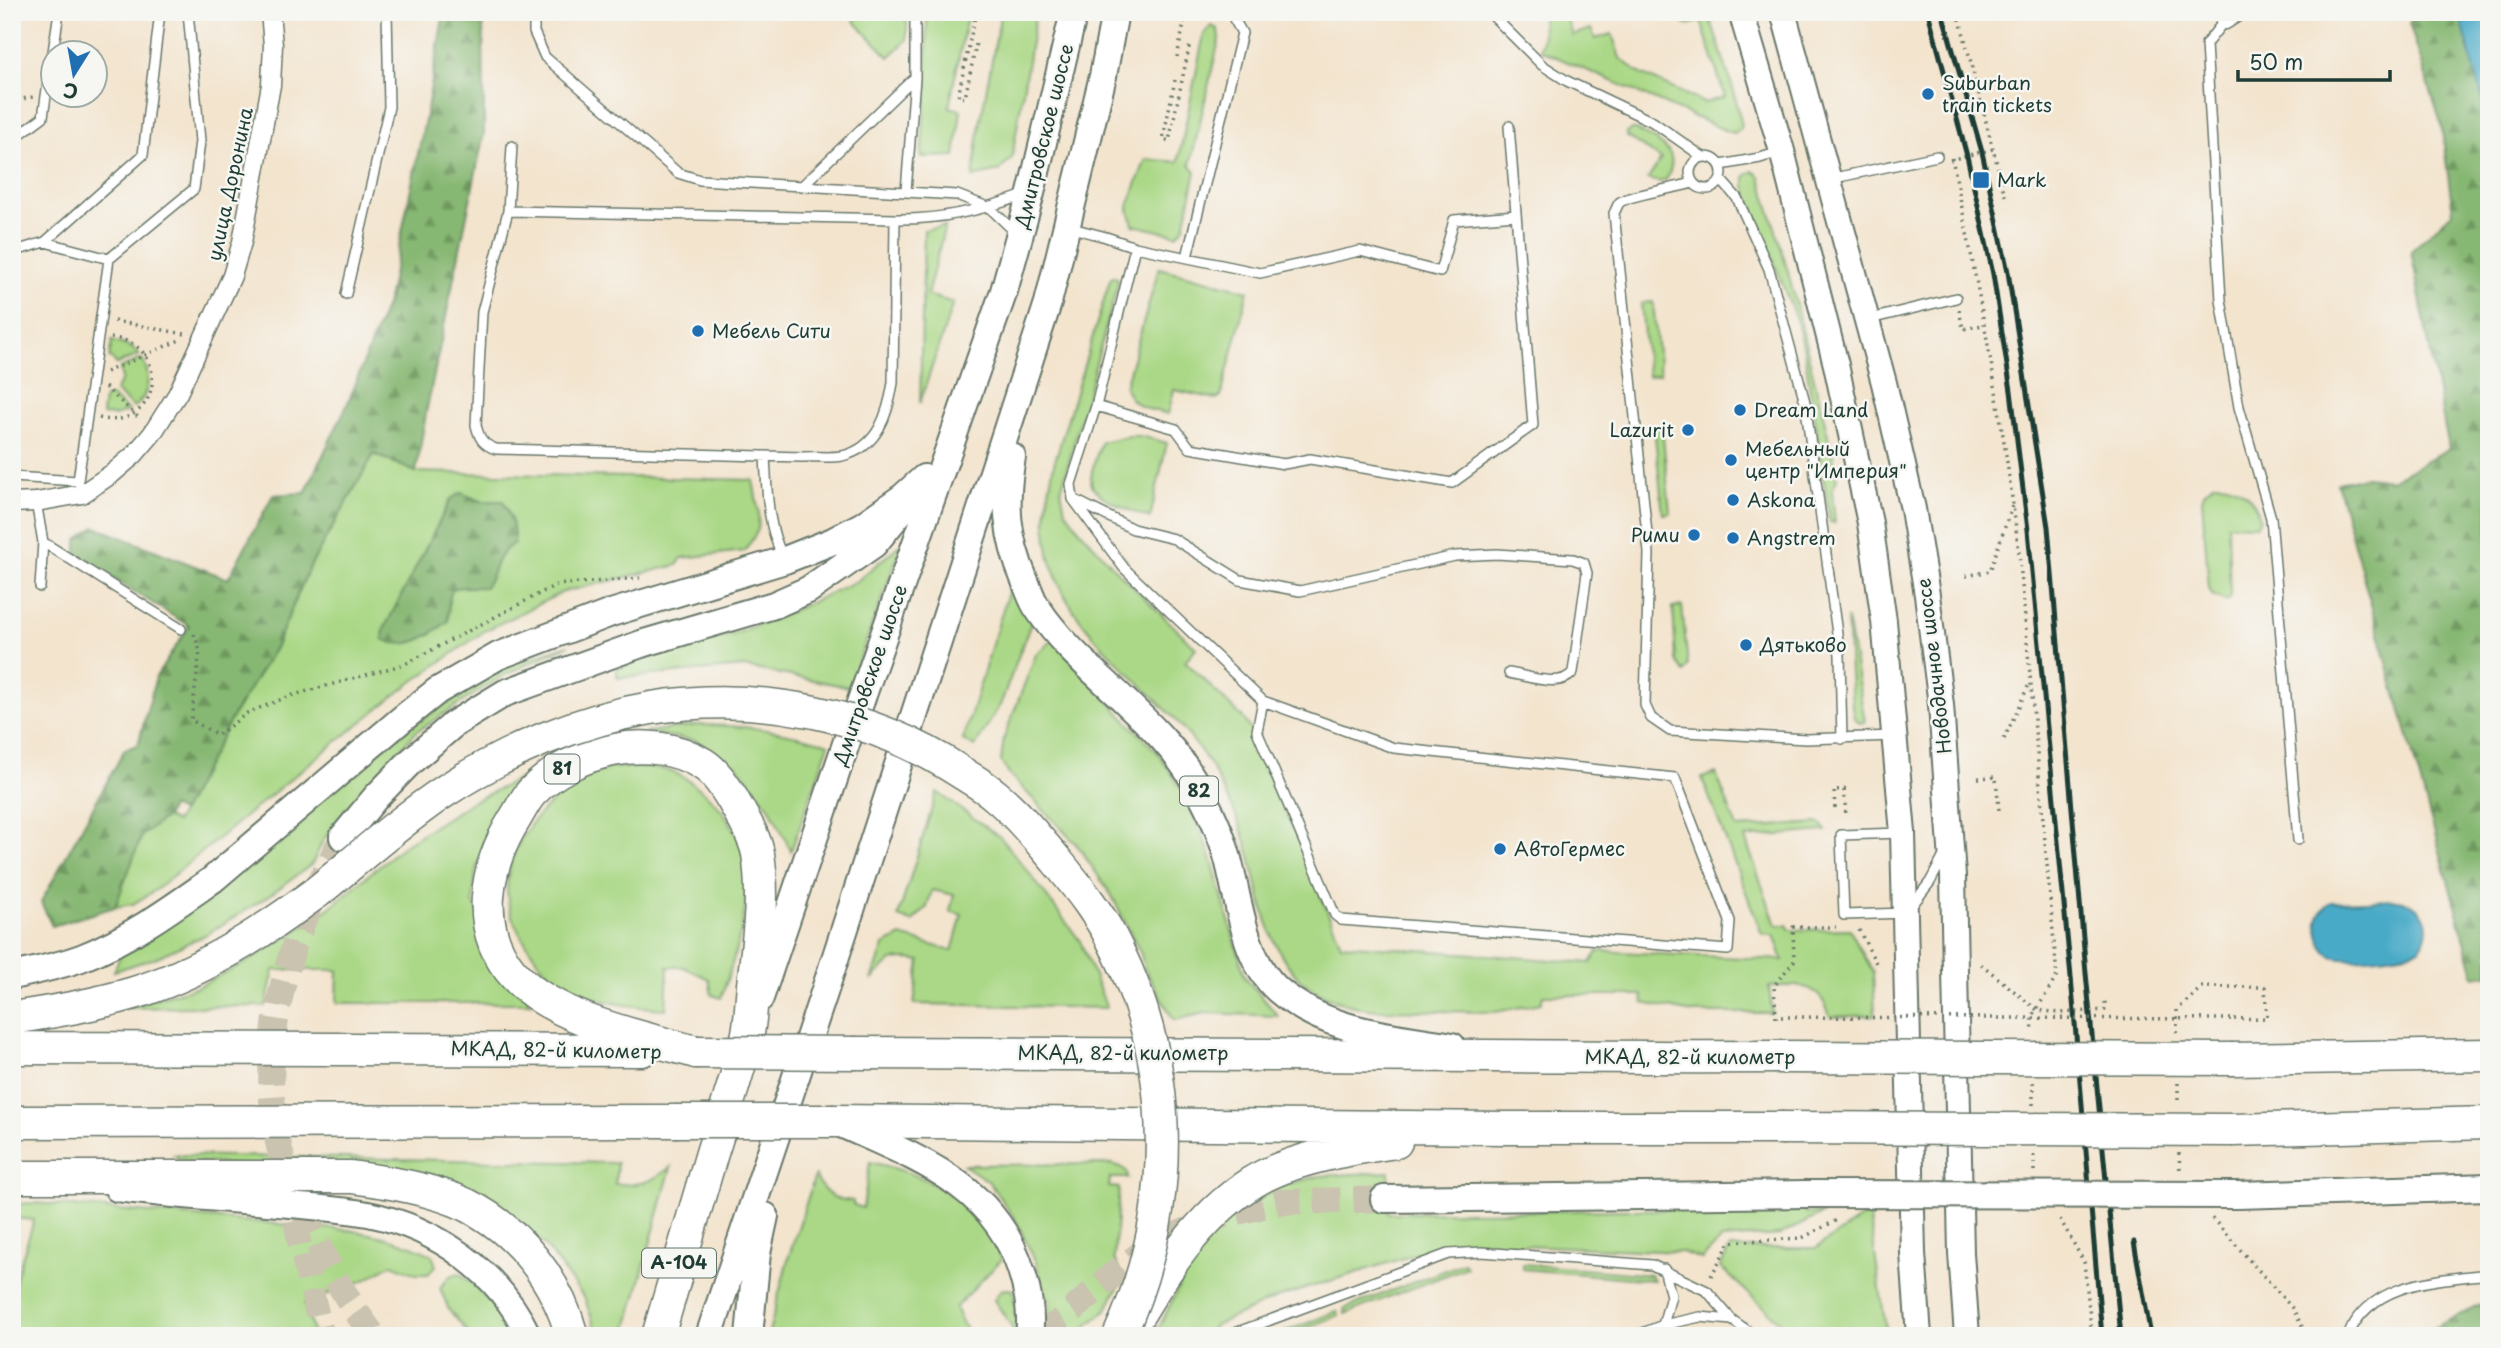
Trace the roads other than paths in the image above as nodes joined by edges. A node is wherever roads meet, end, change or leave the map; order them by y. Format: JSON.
{"nodes":[{"id":1,"x":59,"y":12,"type":"edge"},
{"id":2,"x":160,"y":12,"type":"edge"},
{"id":3,"x":188,"y":12,"type":"edge"},
{"id":4,"x":270,"y":12,"type":"edge"},
{"id":5,"x":387,"y":12,"type":"edge"},
{"id":6,"x":534,"y":12,"type":"edge"},
{"id":7,"x":915,"y":12,"type":"edge"},
{"id":8,"x":1059,"y":12,"type":"edge"},
{"id":9,"x":1074,"y":12,"type":"edge"},
{"id":10,"x":1115,"y":12,"type":"edge"},
{"id":11,"x":1128,"y":12,"type":"edge"},
{"id":12,"x":1230,"y":12,"type":"edge"},
{"id":13,"x":1489,"y":12,"type":"edge"},
{"id":14,"x":1741,"y":12,"type":"edge"},
{"id":15,"x":1783,"y":12,"type":"edge"},
{"id":16,"x":2231,"y":16,"type":"edge"},
{"id":17,"x":55,"y":38,"type":"edge"},
{"id":18,"x":1061,"y":68,"type":"junction"},
{"id":19,"x":1103,"y":76,"type":"junction"},
{"id":20,"x":915,"y":78,"type":"junction"},
{"id":21,"x":44,"y":108,"type":"edge"},
{"id":22,"x":1508,"y":126,"type":"dead end"},
{"id":23,"x":12,"y":140,"type":"edge"},
{"id":24,"x":512,"y":146,"type":"dead end"},
{"id":25,"x":1782,"y":151,"type":"junction"},
{"id":26,"x":1937,"y":156,"type":"dead end"},
{"id":27,"x":1703,"y":157,"type":"junction"},
{"id":28,"x":1721,"y":165,"type":"junction"},
{"id":29,"x":1830,"y":179,"type":"junction"},
{"id":30,"x":1721,"y":180,"type":"junction"},
{"id":31,"x":1693,"y":183,"type":"junction"},
{"id":32,"x":802,"y":186,"type":"junction"},
{"id":33,"x":906,"y":191,"type":"junction"},
{"id":34,"x":1031,"y":193,"type":"junction"},
{"id":35,"x":990,"y":208,"type":"junction"},
{"id":36,"x":508,"y":211,"type":"junction"},
{"id":37,"x":1516,"y":215,"type":"junction"},
{"id":38,"x":895,"y":219,"type":"junction"},
{"id":39,"x":1067,"y":227,"type":"junction"},
{"id":40,"x":1019,"y":237,"type":"junction"},
{"id":41,"x":45,"y":242,"type":"junction"},
{"id":42,"x":1135,"y":247,"type":"junction"},
{"id":43,"x":12,"y":252,"type":"edge"},
{"id":44,"x":1187,"y":257,"type":"junction"},
{"id":45,"x":109,"y":259,"type":"junction"},
{"id":46,"x":346,"y":294,"type":"dead end"},
{"id":47,"x":1956,"y":298,"type":"road end"},
{"id":48,"x":1867,"y":320,"type":"junction"},
{"id":49,"x":1023,"y":382,"type":"junction"},
{"id":50,"x":1096,"y":406,"type":"junction"},
{"id":51,"x":963,"y":411,"type":"junction"},
{"id":52,"x":765,"y":456,"type":"junction"},
{"id":53,"x":12,"y":477,"type":"edge"},
{"id":54,"x":924,"y":478,"type":"junction"},
{"id":55,"x":80,"y":487,"type":"junction"},
{"id":56,"x":1073,"y":499,"type":"junction"},
{"id":57,"x":36,"y":502,"type":"junction"},
{"id":58,"x":12,"y":503,"type":"edge"},
{"id":59,"x":43,"y":542,"type":"junction"},
{"id":60,"x":785,"y":560,"type":"junction"},
{"id":61,"x":40,"y":587,"type":"dead end"},
{"id":62,"x":181,"y":628,"type":"road end"},
{"id":63,"x":1509,"y":673,"type":"dead end"},
{"id":64,"x":1263,"y":701,"type":"junction"},
{"id":65,"x":1896,"y":736,"type":"junction"},
{"id":66,"x":1842,"y":739,"type":"junction"},
{"id":67,"x":1903,"y":833,"type":"junction"},
{"id":68,"x":343,"y":837,"type":"tunnel mouth"},
{"id":69,"x":2298,"y":840,"type":"dead end"},
{"id":70,"x":1951,"y":845,"type":"junction"},
{"id":71,"x":1906,"y":913,"type":"junction"},
{"id":72,"x":12,"y":976,"type":"edge"},
{"id":73,"x":12,"y":1018,"type":"edge"},
{"id":74,"x":747,"y":1036,"type":"junction"},
{"id":75,"x":12,"y":1048,"type":"edge"},
{"id":76,"x":696,"y":1052,"type":"junction"},
{"id":77,"x":2489,"y":1055,"type":"edge"},
{"id":78,"x":1527,"y":1058,"type":"junction"},
{"id":79,"x":794,"y":1084,"type":"junction"},
{"id":80,"x":834,"y":1121,"type":"junction"},
{"id":81,"x":12,"y":1122,"type":"edge"},
{"id":82,"x":2489,"y":1123,"type":"edge"},
{"id":83,"x":1491,"y":1128,"type":"junction"},
{"id":84,"x":12,"y":1177,"type":"edge"},
{"id":85,"x":2489,"y":1187,"type":"edge"},
{"id":86,"x":1384,"y":1199,"type":"tunnel mouth"},
{"id":87,"x":757,"y":1253,"type":"junction"},
{"id":88,"x":1664,"y":1269,"type":"junction"},
{"id":89,"x":2489,"y":1274,"type":"edge"},
{"id":90,"x":1732,"y":1320,"type":"junction"},
{"id":91,"x":1663,"y":1325,"type":"junction"},
{"id":92,"x":529,"y":1336,"type":"edge"},
{"id":93,"x":572,"y":1336,"type":"edge"},
{"id":94,"x":657,"y":1336,"type":"edge"},
{"id":95,"x":709,"y":1336,"type":"edge"},
{"id":96,"x":739,"y":1336,"type":"edge"},
{"id":97,"x":749,"y":1336,"type":"edge"},
{"id":98,"x":1029,"y":1336,"type":"edge"},
{"id":99,"x":1119,"y":1336,"type":"edge"},
{"id":100,"x":1126,"y":1336,"type":"edge"},
{"id":101,"x":1227,"y":1336,"type":"edge"},
{"id":102,"x":1634,"y":1336,"type":"edge"},
{"id":103,"x":1755,"y":1336,"type":"edge"},
{"id":104,"x":1919,"y":1336,"type":"edge"},
{"id":105,"x":1967,"y":1336,"type":"edge"},
{"id":106,"x":2348,"y":1336,"type":"edge"}],
"edges":[{"from":1,"to":17,"type":"lane"},
{"from":2,"to":41,"type":"lane"},
{"from":3,"to":45,"type":"lane"},
{"from":4,"to":55,"type":"street","name":"улица Доронина"},
{"from":5,"to":46,"type":"lane"},
{"from":6,"to":32,"type":"lane"},
{"from":7,"to":20,"type":"lane"},
{"from":8,"to":18,"type":"main road"},
{"from":9,"to":18,"type":"main road","name":"Дмитровское шоссе"},
{"from":10,"to":19,"type":"main road"},
{"from":11,"to":19,"type":"main road"},
{"from":12,"to":44,"type":"lane"},
{"from":13,"to":27,"type":"lane"},
{"from":14,"to":25,"type":"main road"},
{"from":15,"to":29,"type":"main road","name":"Новодачное шоссе"},
{"from":16,"to":69,"type":"lane"},
{"from":18,"to":34,"type":"main road","name":"Дмитровское шоссе"},
{"from":19,"to":39,"type":"main road"},
{"from":20,"to":32,"type":"lane"},
{"from":20,"to":33,"type":"lane"},
{"from":21,"to":23,"type":"lane"},
{"from":22,"to":37,"type":"lane"},
{"from":24,"to":36,"type":"lane"},
{"from":25,"to":28,"type":"lane"},
{"from":25,"to":65,"type":"main road"},
{"from":26,"to":29,"type":"lane"},
{"from":27,"to":28,"type":"lane"},
{"from":27,"to":31,"type":"lane"},
{"from":28,"to":30,"type":"lane"},
{"from":29,"to":48,"type":"main road","name":"Новодачное шоссе"},
{"from":30,"to":31,"type":"lane"},
{"from":30,"to":66,"type":"lane"},
{"from":31,"to":66,"type":"lane"},
{"from":32,"to":33,"type":"lane"},
{"from":33,"to":35,"type":"lane"},
{"from":34,"to":35,"type":"lane"},
{"from":34,"to":40,"type":"main road","name":"Дмитровское шоссе"},
{"from":35,"to":38,"type":"lane"},
{"from":35,"to":40,"type":"lane"},
{"from":36,"to":38,"type":"lane"},
{"from":36,"to":52,"type":"lane"},
{"from":37,"to":44,"type":"lane"},
{"from":37,"to":50,"type":"lane"},
{"from":38,"to":52,"type":"lane"},
{"from":39,"to":42,"type":"lane"},
{"from":39,"to":49,"type":"main road"},
{"from":40,"to":51,"type":"main road","name":"Дмитровское шоссе"},
{"from":41,"to":43,"type":"lane"},
{"from":41,"to":45,"type":"lane"},
{"from":42,"to":44,"type":"lane"},
{"from":42,"to":50,"type":"lane"},
{"from":45,"to":55,"type":"lane"},
{"from":47,"to":48,"type":"lane"},
{"from":48,"to":70,"type":"main road","name":"Новодачное шоссе"},
{"from":49,"to":78,"type":"main road","number":"82"},
{"from":49,"to":79,"type":"main road"},
{"from":50,"to":56,"type":"lane"},
{"from":51,"to":54,"type":"main road"},
{"from":51,"to":74,"type":"main road","name":"Дмитровское шоссе"},
{"from":52,"to":60,"type":"lane"},
{"from":53,"to":55,"type":"lane"},
{"from":54,"to":60,"type":"main road"},
{"from":54,"to":68,"type":"main road"},
{"from":55,"to":57,"type":"street","name":"улица Доронина"},
{"from":56,"to":63,"type":"lane"},
{"from":56,"to":64,"type":"lane"},
{"from":57,"to":58,"type":"street","name":"улица Доронина"},
{"from":57,"to":59,"type":"lane"},
{"from":59,"to":61,"type":"lane"},
{"from":59,"to":62,"type":"lane"},
{"from":60,"to":72,"type":"main road"},
{"from":64,"to":64,"type":"lane"},
{"from":65,"to":66,"type":"lane"},
{"from":65,"to":67,"type":"main road"},
{"from":67,"to":71,"type":"main road"},
{"from":67,"to":71,"type":"lane"},
{"from":70,"to":71,"type":"lane"},
{"from":70,"to":105,"type":"main road","name":"Новодачное шоссе"},
{"from":71,"to":104,"type":"main road"},
{"from":73,"to":99,"type":"highway","bridge":true},
{"from":74,"to":76,"type":"highway","number":"81"},
{"from":74,"to":94,"type":"highway","name":"Дмитровское шоссе","number":"А-104"},
{"from":75,"to":76,"type":"highway","name":"МКАД, 82-й километр"},
{"from":76,"to":78,"type":"highway","name":"МКАД, 82-й километр","bridge":true},
{"from":77,"to":78,"type":"highway","name":"МКАД, 82-й километр","bridge":true},
{"from":79,"to":87,"type":"main road"},
{"from":79,"to":95,"type":"main road"},
{"from":80,"to":81,"type":"highway","bridge":true},
{"from":80,"to":83,"type":"highway"},
{"from":80,"to":98,"type":"main road"},
{"from":82,"to":83,"type":"highway","bridge":true},
{"from":83,"to":100,"type":"highway"},
{"from":84,"to":92,"type":"main road"},
{"from":84,"to":93,"type":"highway"},
{"from":85,"to":86,"type":"main road","bridge":true},
{"from":87,"to":96,"type":"main road"},
{"from":87,"to":97,"type":"main road"},
{"from":88,"to":90,"type":"lane"},
{"from":88,"to":91,"type":"lane"},
{"from":88,"to":101,"type":"lane"},
{"from":89,"to":106,"type":"lane"},
{"from":90,"to":91,"type":"lane"},
{"from":90,"to":103,"type":"lane"},
{"from":91,"to":102,"type":"lane"}]}
